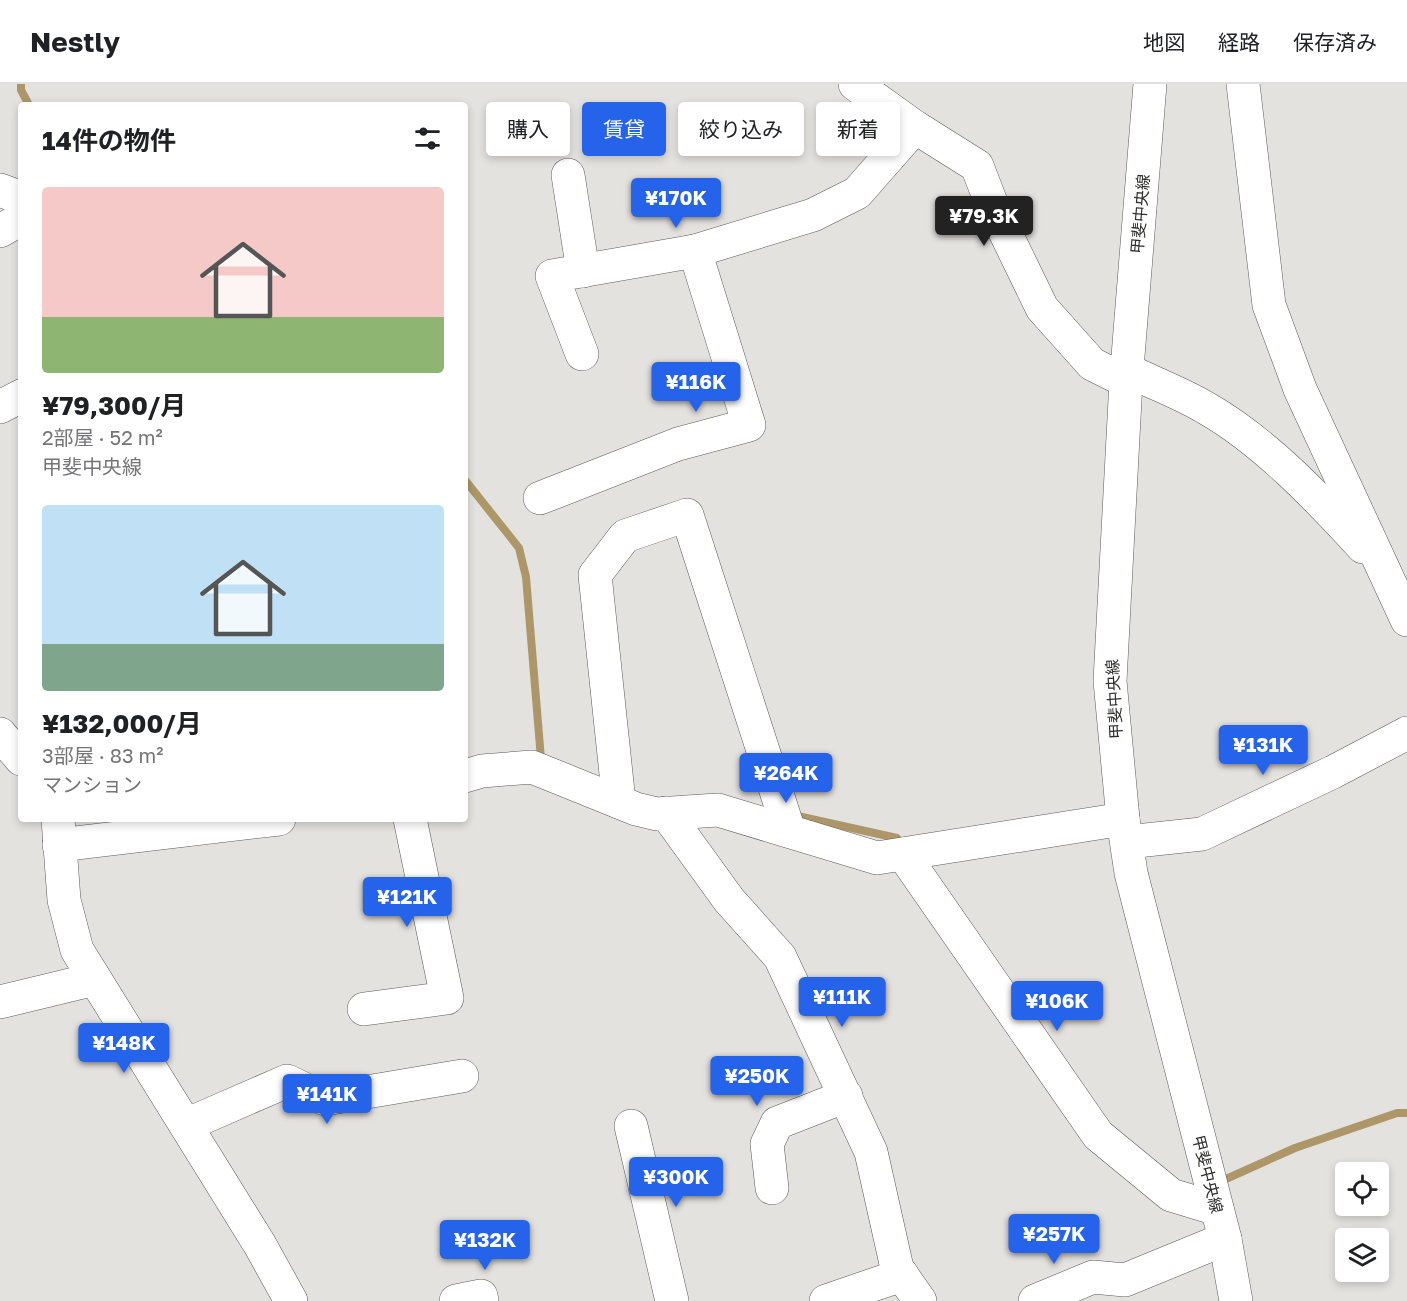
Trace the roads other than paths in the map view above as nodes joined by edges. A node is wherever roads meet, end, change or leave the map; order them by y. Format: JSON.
{"nodes":[{"id":1,"x":855,"y":84,"type":"edge"},
{"id":2,"x":1150,"y":84,"type":"edge"},
{"id":3,"x":1243,"y":84,"type":"edge"},
{"id":4,"x":915,"y":127,"type":"junction"},
{"id":5,"x":568,"y":175,"type":"dead end"},
{"id":6,"x":0,"y":190,"type":"edge"},
{"id":7,"x":18,"y":197,"type":"edge"},
{"id":8,"x":18,"y":221,"type":"edge"},
{"id":9,"x":0,"y":231,"type":"edge"},
{"id":10,"x":695,"y":251,"type":"junction"},
{"id":11,"x":583,"y":271,"type":"junction"},
{"id":12,"x":582,"y":354,"type":"dead end"},
{"id":13,"x":1126,"y":376,"type":"junction"},
{"id":14,"x":18,"y":398,"type":"edge"},
{"id":15,"x":0,"y":407,"type":"edge"},
{"id":16,"x":540,"y":498,"type":"dead end"},
{"id":17,"x":1384,"y":571,"type":"junction"},
{"id":18,"x":1407,"y":620,"type":"edge"},
{"id":19,"x":1407,"y":733,"type":"edge"},
{"id":20,"x":0,"y":734,"type":"edge"},
{"id":21,"x":18,"y":755,"type":"edge"},
{"id":22,"x":468,"y":775,"type":"edge"},
{"id":23,"x":619,"y":802,"type":"junction"},
{"id":24,"x":666,"y":813,"type":"junction"},
{"id":25,"x":228,"y":822,"type":"edge"},
{"id":26,"x":411,"y":822,"type":"edge"},
{"id":27,"x":789,"y":831,"type":"junction"},
{"id":28,"x":1125,"y":831,"type":"junction"},
{"id":29,"x":59,"y":832,"type":"edge"},
{"id":30,"x":903,"y":854,"type":"junction"},
{"id":31,"x":95,"y":979,"type":"junction"},
{"id":32,"x":0,"y":1002,"type":"edge"},
{"id":33,"x":364,"y":1009,"type":"dead end"},
{"id":34,"x":462,"y":1076,"type":"dead end"},
{"id":35,"x":846,"y":1096,"type":"junction"},
{"id":36,"x":186,"y":1125,"type":"junction"},
{"id":37,"x":631,"y":1126,"type":"dead end"},
{"id":38,"x":772,"y":1188,"type":"dead end"},
{"id":39,"x":1221,"y":1224,"type":"junction"},
{"id":40,"x":911,"y":1288,"type":"edge"},
{"id":41,"x":291,"y":1301,"type":"edge"},
{"id":42,"x":456,"y":1301,"type":"edge"},
{"id":43,"x":482,"y":1301,"type":"edge"},
{"id":44,"x":672,"y":1301,"type":"edge"},
{"id":45,"x":826,"y":1301,"type":"edge"},
{"id":46,"x":1035,"y":1301,"type":"edge"},
{"id":47,"x":1236,"y":1301,"type":"edge"}],
"edges":[{"from":1,"to":4,"type":"street"},
{"from":2,"to":13,"type":"street","name":"甲斐中央線"},
{"from":3,"to":17,"type":"street"},
{"from":4,"to":10,"type":"street"},
{"from":4,"to":13,"type":"street"},
{"from":5,"to":11,"type":"street"},
{"from":6,"to":7,"type":"street"},
{"from":8,"to":9,"type":"street"},
{"from":10,"to":11,"type":"street"},
{"from":10,"to":16,"type":"street"},
{"from":11,"to":12,"type":"street"},
{"from":13,"to":17,"type":"street"},
{"from":13,"to":28,"type":"street","name":"甲斐中央線"},
{"from":14,"to":15,"type":"street"},
{"from":17,"to":18,"type":"street"},
{"from":19,"to":28,"type":"street"},
{"from":20,"to":21,"type":"street"},
{"from":22,"to":23,"type":"street"},
{"from":23,"to":24,"type":"street"},
{"from":23,"to":27,"type":"street"},
{"from":24,"to":27,"type":"street"},
{"from":24,"to":35,"type":"street"},
{"from":25,"to":29,"type":"street"},
{"from":26,"to":33,"type":"street"},
{"from":27,"to":30,"type":"street"},
{"from":28,"to":30,"type":"street"},
{"from":28,"to":39,"type":"street","name":"甲斐中央線"},
{"from":29,"to":31,"type":"street"},
{"from":30,"to":39,"type":"street"},
{"from":31,"to":32,"type":"street"},
{"from":31,"to":36,"type":"street"},
{"from":34,"to":36,"type":"street"},
{"from":35,"to":38,"type":"street"},
{"from":35,"to":40,"type":"street"},
{"from":36,"to":41,"type":"street"},
{"from":37,"to":44,"type":"street"},
{"from":39,"to":46,"type":"street"},
{"from":39,"to":47,"type":"street","name":"甲斐中央線"},
{"from":40,"to":45,"type":"street"},
{"from":42,"to":43,"type":"street"}]}
